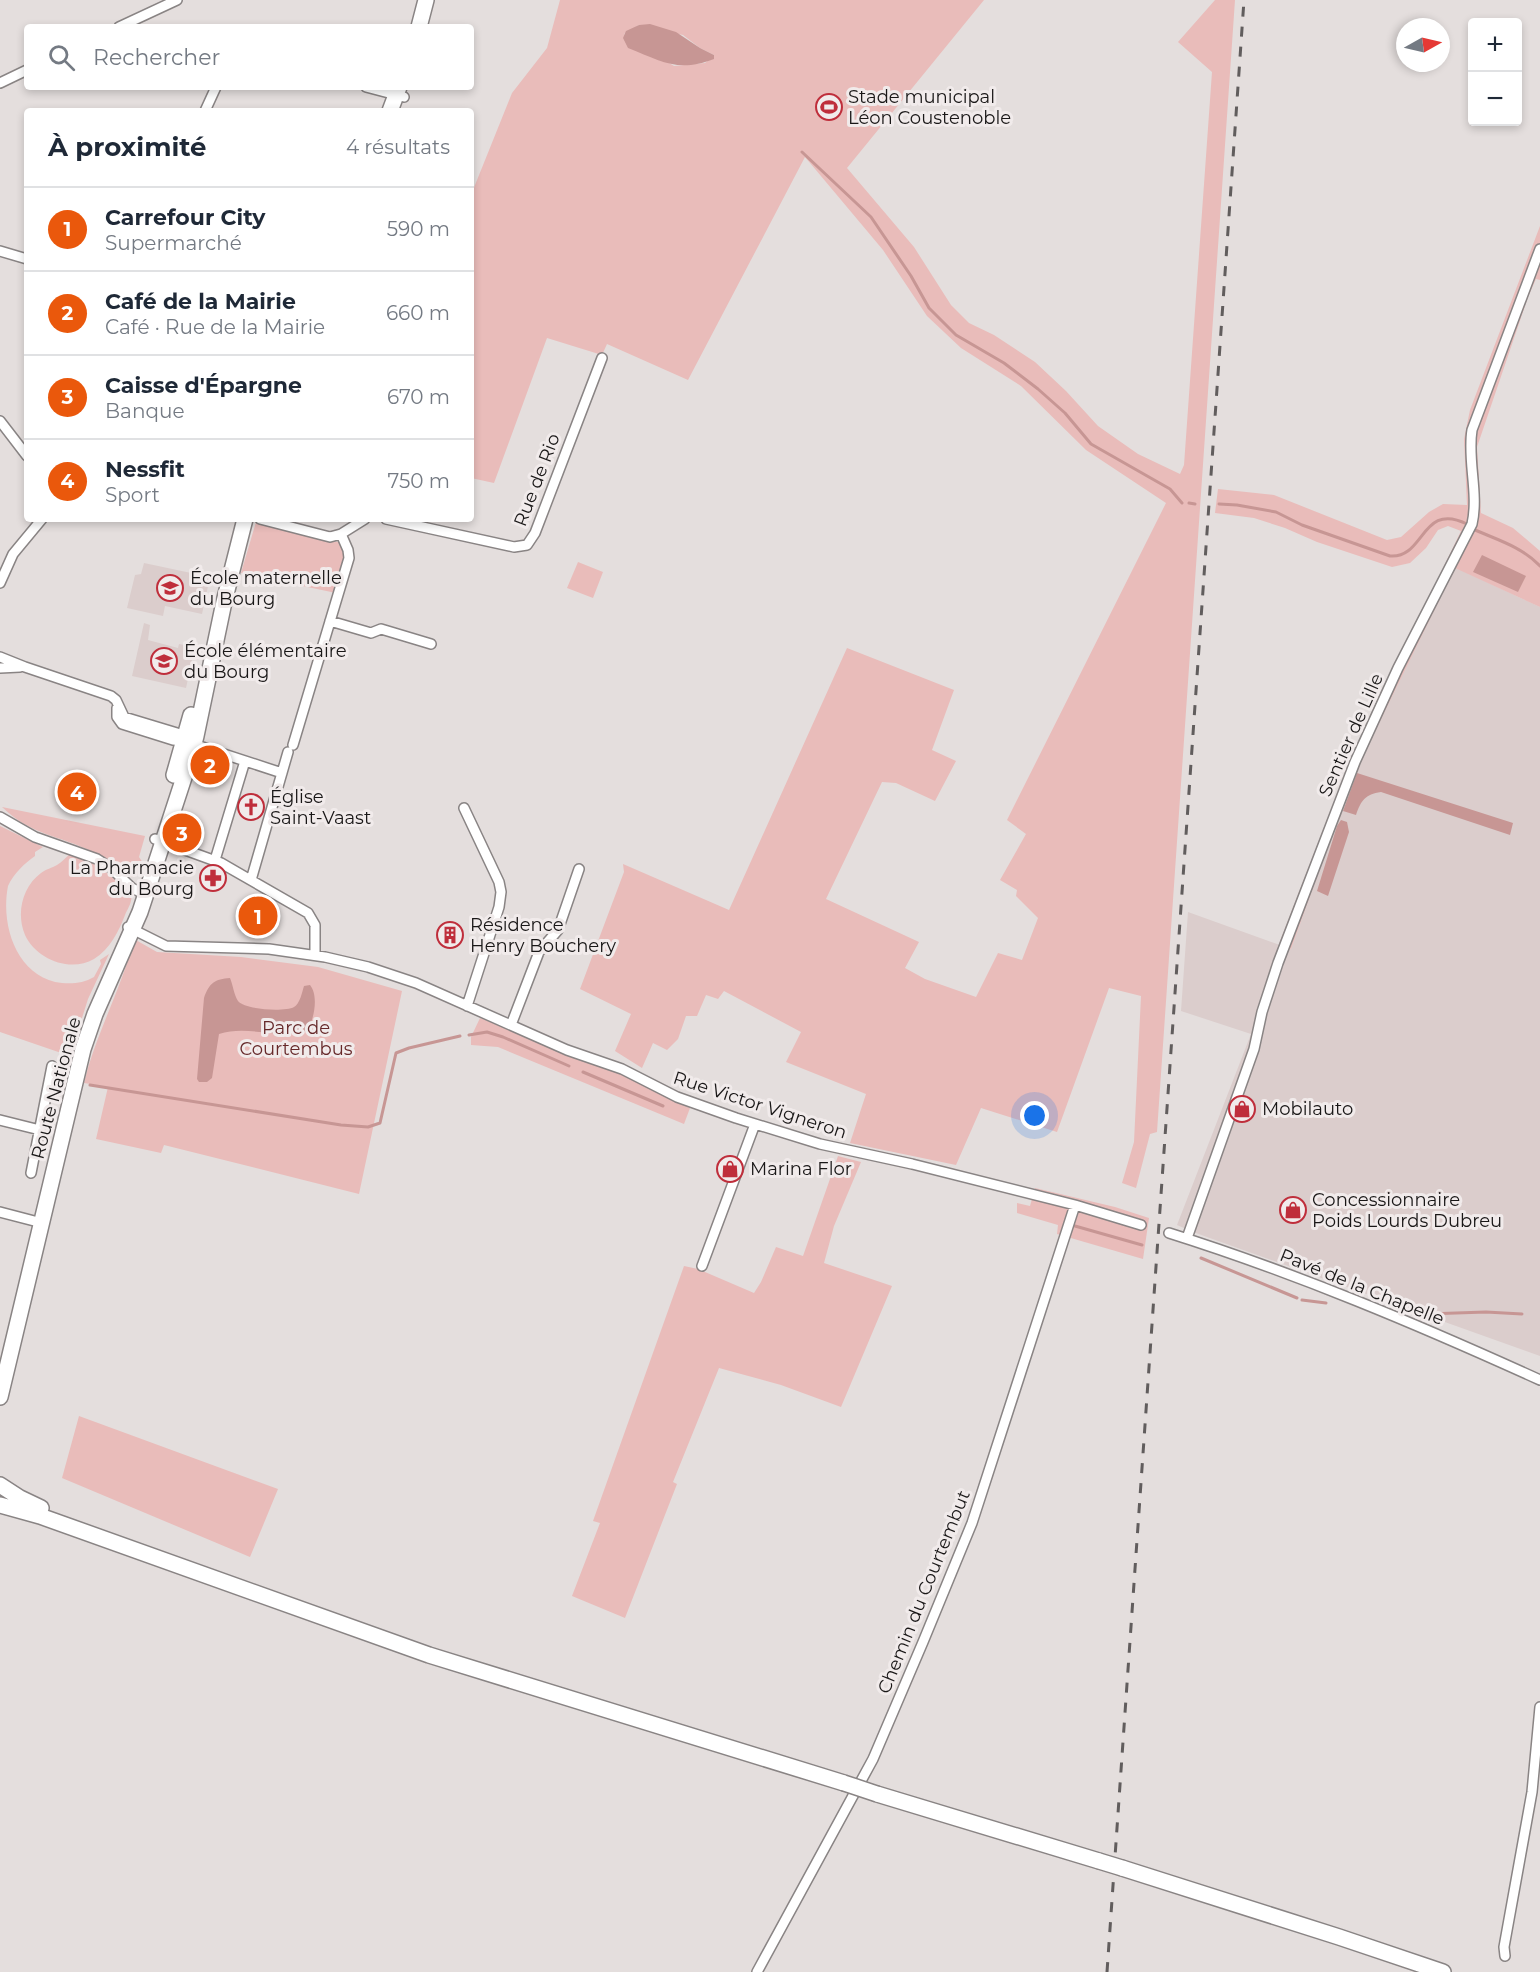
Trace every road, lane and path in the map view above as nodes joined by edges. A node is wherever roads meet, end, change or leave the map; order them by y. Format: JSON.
{"nodes":[{"id":1,"x":177,"y":0,"type":"edge"},
{"id":2,"x":426,"y":0,"type":"edge"},
{"id":3,"x":434,"y":0,"type":"edge"},
{"id":4,"x":125,"y":24,"type":"edge"},
{"id":5,"x":420,"y":24,"type":"edge"},
{"id":6,"x":429,"y":24,"type":"edge"},
{"id":7,"x":24,"y":71,"type":"edge"},
{"id":8,"x":0,"y":83,"type":"edge"},
{"id":9,"x":215,"y":90,"type":"edge"},
{"id":10,"x":379,"y":90,"type":"edge"},
{"id":11,"x":401,"y":95,"type":"edge"},
{"id":12,"x":206,"y":108,"type":"edge"},
{"id":13,"x":392,"y":108,"type":"edge"},
{"id":14,"x":1540,"y":249,"type":"edge"},
{"id":15,"x":0,"y":251,"type":"edge"},
{"id":16,"x":24,"y":258,"type":"edge"},
{"id":17,"x":602,"y":358,"type":"dead end"},
{"id":18,"x":0,"y":421,"type":"edge"},
{"id":19,"x":24,"y":452,"type":"edge"},
{"id":20,"x":40,"y":522,"type":"edge"},
{"id":21,"x":235,"y":522,"type":"edge"},
{"id":22,"x":244,"y":522,"type":"edge"},
{"id":23,"x":271,"y":522,"type":"edge"},
{"id":24,"x":360,"y":522,"type":"edge"},
{"id":25,"x":400,"y":522,"type":"edge"},
{"id":26,"x":341,"y":534,"type":"junction"},
{"id":27,"x":0,"y":583,"type":"edge"},
{"id":28,"x":330,"y":621,"type":"junction"},
{"id":29,"x":430,"y":644,"type":"dead end"},
{"id":30,"x":0,"y":657,"type":"edge"},
{"id":31,"x":25,"y":667,"type":"junction"},
{"id":32,"x":0,"y":668,"type":"edge"},
{"id":33,"x":189,"y":742,"type":"junction"},
{"id":34,"x":244,"y":761,"type":"junction"},
{"id":35,"x":282,"y":773,"type":"junction"},
{"id":36,"x":464,"y":808,"type":"dead end"},
{"id":37,"x":0,"y":817,"type":"edge"},
{"id":38,"x":159,"y":840,"type":"junction"},
{"id":39,"x":214,"y":860,"type":"junction"},
{"id":40,"x":579,"y":869,"type":"dead end"},
{"id":41,"x":251,"y":880,"type":"junction"},
{"id":42,"x":142,"y":893,"type":"junction"},
{"id":43,"x":129,"y":928,"type":"junction"},
{"id":44,"x":315,"y":955,"type":"junction"},
{"id":45,"x":466,"y":1006,"type":"junction"},
{"id":46,"x":511,"y":1025,"type":"junction"},
{"id":47,"x":52,"y":1066,"type":"dead end"},
{"id":48,"x":0,"y":1120,"type":"edge"},
{"id":49,"x":755,"y":1124,"type":"junction"},
{"id":50,"x":40,"y":1130,"type":"junction"},
{"id":51,"x":31,"y":1173,"type":"dead end"},
{"id":52,"x":1075,"y":1205,"type":"junction"},
{"id":53,"x":0,"y":1212,"type":"edge"},
{"id":54,"x":38,"y":1222,"type":"junction"},
{"id":55,"x":1141,"y":1225,"type":"dead end"},
{"id":56,"x":1169,"y":1233,"type":"dead end"},
{"id":57,"x":1187,"y":1238,"type":"junction"},
{"id":58,"x":702,"y":1266,"type":"dead end"},
{"id":59,"x":0,"y":1364,"type":"edge"},
{"id":60,"x":1540,"y":1380,"type":"edge"},
{"id":61,"x":0,"y":1397,"type":"edge"},
{"id":62,"x":0,"y":1485,"type":"edge"},
{"id":63,"x":0,"y":1505,"type":"edge"},
{"id":64,"x":194,"y":1570,"type":"junction"},
{"id":65,"x":1540,"y":1707,"type":"edge"},
{"id":66,"x":1505,"y":1956,"type":"dead end"},
{"id":67,"x":757,"y":1972,"type":"edge"},
{"id":68,"x":1443,"y":1972,"type":"edge"}],
"edges":[{"from":1,"to":4,"type":"street"},
{"from":2,"to":5,"type":"main road"},
{"from":3,"to":6,"type":"main road"},
{"from":7,"to":8,"type":"street"},
{"from":9,"to":12,"type":"street"},
{"from":10,"to":11,"type":"street"},
{"from":11,"to":13,"type":"main road"},
{"from":14,"to":57,"type":"street","name":"Sentier de Lille"},
{"from":15,"to":16,"type":"street"},
{"from":17,"to":25,"type":"street","name":"Rue de Rio"},
{"from":18,"to":19,"type":"street"},
{"from":20,"to":27,"type":"street"},
{"from":21,"to":33,"type":"main road","name":"Route Nationale"},
{"from":22,"to":33,"type":"main road","name":"Route Nationale"},
{"from":23,"to":26,"type":"street"},
{"from":24,"to":26,"type":"street"},
{"from":26,"to":28,"type":"street"},
{"from":28,"to":29,"type":"street"},
{"from":28,"to":35,"type":"street"},
{"from":30,"to":31,"type":"street"},
{"from":31,"to":32,"type":"street"},
{"from":31,"to":33,"type":"street"},
{"from":33,"to":34,"type":"street"},
{"from":33,"to":38,"type":"main road","name":"Route Nationale"},
{"from":34,"to":35,"type":"street"},
{"from":34,"to":39,"type":"street"},
{"from":35,"to":41,"type":"street"},
{"from":36,"to":45,"type":"street"},
{"from":37,"to":42,"type":"street"},
{"from":38,"to":39,"type":"street"},
{"from":38,"to":42,"type":"main road","name":"Route Nationale"},
{"from":39,"to":41,"type":"street"},
{"from":40,"to":46,"type":"street"},
{"from":41,"to":44,"type":"street"},
{"from":42,"to":43,"type":"main road","name":"Route Nationale"},
{"from":43,"to":44,"type":"street","name":"Rue Victor Vigneron"},
{"from":43,"to":54,"type":"main road","name":"Route Nationale"},
{"from":44,"to":45,"type":"street","name":"Rue Victor Vigneron"},
{"from":45,"to":46,"type":"street","name":"Rue Victor Vigneron"},
{"from":46,"to":49,"type":"street","name":"Rue Victor Vigneron"},
{"from":47,"to":50,"type":"street"},
{"from":48,"to":50,"type":"street"},
{"from":49,"to":52,"type":"street","name":"Rue Victor Vigneron"},
{"from":49,"to":58,"type":"street"},
{"from":50,"to":51,"type":"street"},
{"from":52,"to":55,"type":"street","name":"Rue Victor Vigneron"},
{"from":52,"to":67,"type":"street","name":"Chemin du Courtembut"},
{"from":53,"to":54,"type":"street"},
{"from":54,"to":59,"type":"main road","name":"Route Nationale"},
{"from":54,"to":61,"type":"main road","name":"Route Nationale"},
{"from":56,"to":57,"type":"street","name":"Pavé de la Chapelle"},
{"from":57,"to":60,"type":"street","name":"Pavé de la Chapelle"},
{"from":62,"to":64,"type":"main road"},
{"from":63,"to":64,"type":"main road"},
{"from":64,"to":68,"type":"main road","bridge":true},
{"from":65,"to":66,"type":"street"}]}
